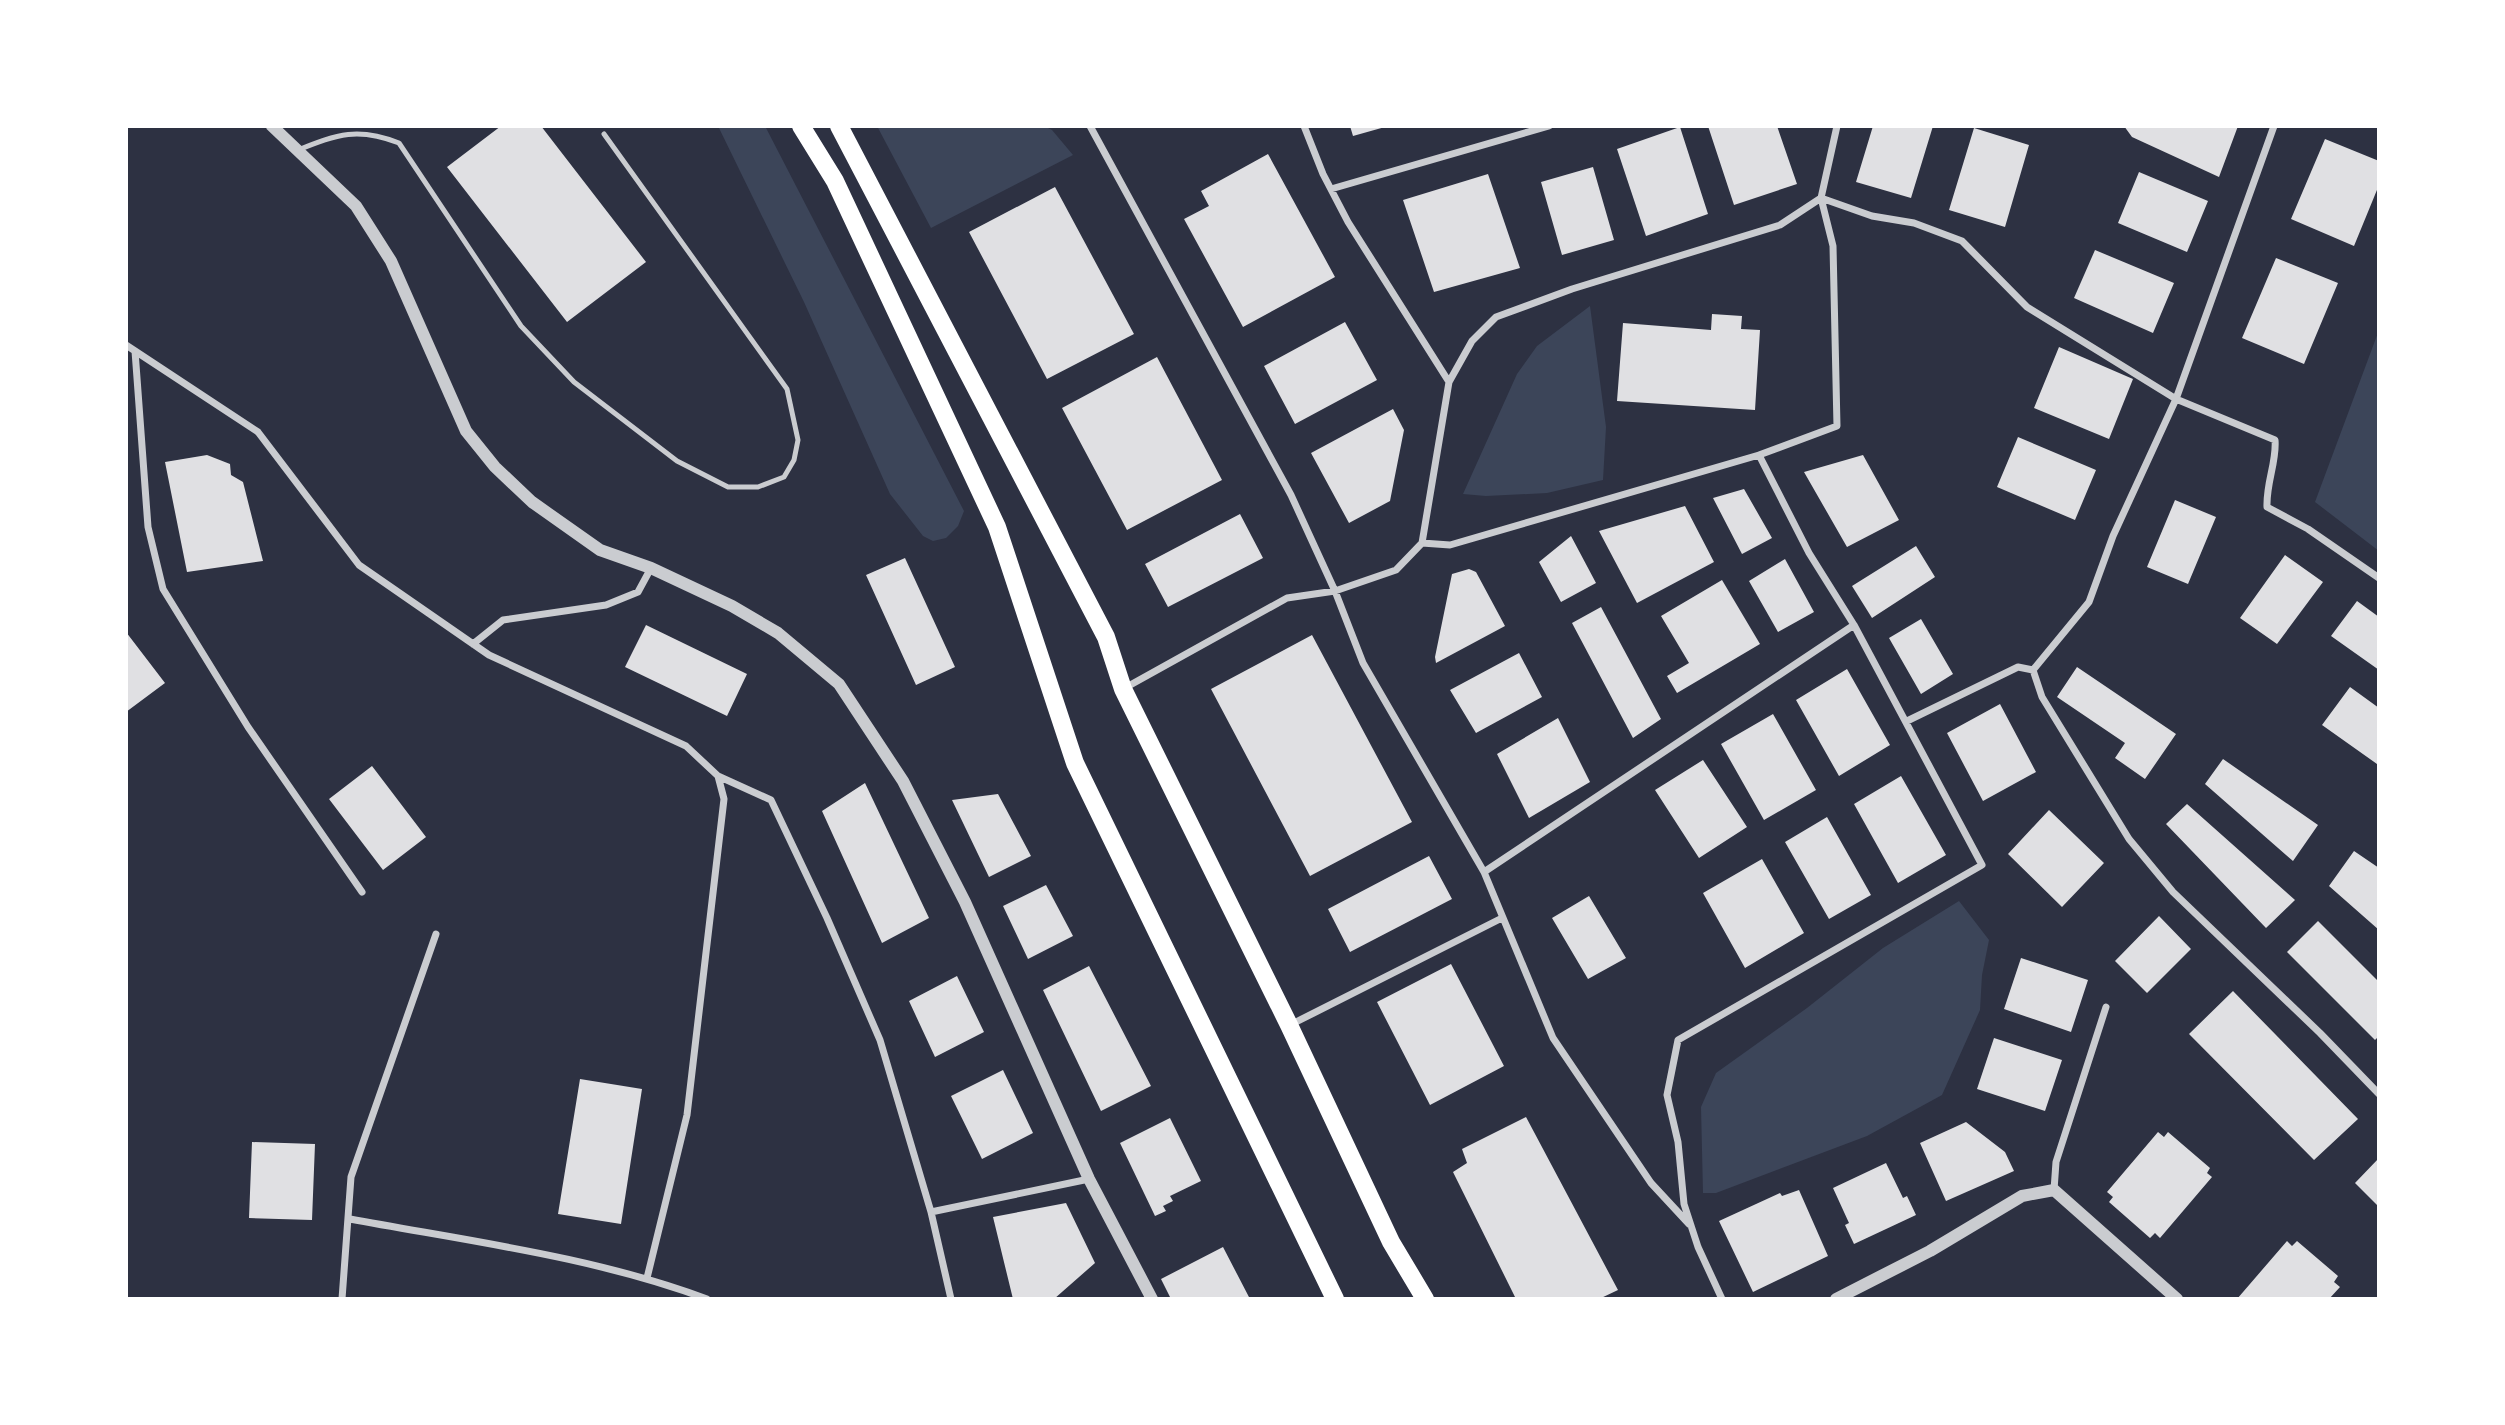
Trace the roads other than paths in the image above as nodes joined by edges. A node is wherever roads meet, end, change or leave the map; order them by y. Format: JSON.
{"nodes":[{"id":1,"x":272,"y":126,"type":"edge"},
{"id":2,"x":801,"y":126,"type":"edge"},
{"id":3,"x":839,"y":126,"type":"edge"},
{"id":4,"x":1090,"y":126,"type":"edge"},
{"id":5,"x":1304,"y":126,"type":"edge"},
{"id":6,"x":1549,"y":126,"type":"edge"},
{"id":7,"x":1837,"y":126,"type":"edge"},
{"id":8,"x":2274,"y":126,"type":"edge"},
{"id":9,"x":604,"y":134,"type":"dead end"},
{"id":10,"x":298,"y":150,"type":"junction"},
{"id":11,"x":1331,"y":189,"type":"junction"},
{"id":12,"x":1821,"y":198,"type":"junction"},
{"id":13,"x":126,"y":345,"type":"edge"},
{"id":14,"x":135,"y":351,"type":"junction"},
{"id":15,"x":1449,"y":382,"type":"junction"},
{"id":16,"x":2176,"y":399,"type":"junction"},
{"id":17,"x":1759,"y":455,"type":"junction"},
{"id":18,"x":1422,"y":543,"type":"junction"},
{"id":19,"x":650,"y":568,"type":"junction"},
{"id":20,"x":2379,"y":579,"type":"edge"},
{"id":21,"x":1335,"y":591,"type":"junction"},
{"id":22,"x":1854,"y":625,"type":"junction"},
{"id":23,"x":473,"y":644,"type":"junction"},
{"id":24,"x":2033,"y":670,"type":"junction"},
{"id":25,"x":1123,"y":689,"type":"junction"},
{"id":26,"x":1906,"y":721,"type":"junction"},
{"id":27,"x":718,"y":776,"type":"junction"},
{"id":28,"x":1484,"y":872,"type":"junction"},
{"id":29,"x":362,"y":892,"type":"dead end"},
{"id":30,"x":1502,"y":918,"type":"junction"},
{"id":31,"x":436,"y":934,"type":"dead end"},
{"id":32,"x":2106,"y":1007,"type":"dead end"},
{"id":33,"x":1289,"y":1025,"type":"junction"},
{"id":34,"x":2379,"y":1094,"type":"edge"},
{"id":35,"x":1089,"y":1179,"type":"junction"},
{"id":36,"x":2054,"y":1190,"type":"junction"},
{"id":37,"x":931,"y":1212,"type":"junction"},
{"id":38,"x":350,"y":1219,"type":"junction"},
{"id":39,"x":1692,"y":1228,"type":"junction"},
{"id":40,"x":647,"y":1278,"type":"junction"},
{"id":41,"x":342,"y":1299,"type":"edge"},
{"id":42,"x":708,"y":1299,"type":"edge"},
{"id":43,"x":951,"y":1299,"type":"edge"},
{"id":44,"x":1152,"y":1299,"type":"edge"},
{"id":45,"x":1335,"y":1299,"type":"edge"},
{"id":46,"x":1424,"y":1299,"type":"edge"},
{"id":47,"x":1722,"y":1299,"type":"edge"},
{"id":48,"x":1836,"y":1299,"type":"edge"},
{"id":49,"x":2176,"y":1299,"type":"edge"}],
"edges":[{"from":1,"to":10,"type":"street"},
{"from":2,"to":45,"type":"highway"},
{"from":3,"to":25,"type":"highway"},
{"from":4,"to":21,"type":"street"},
{"from":5,"to":11,"type":"street"},
{"from":6,"to":11,"type":"street"},
{"from":7,"to":12,"type":"street"},
{"from":8,"to":16,"type":"street"},
{"from":9,"to":10,"type":"lane"},
{"from":10,"to":19,"type":"street"},
{"from":11,"to":15,"type":"street"},
{"from":12,"to":15,"type":"street"},
{"from":12,"to":16,"type":"street"},
{"from":12,"to":17,"type":"street"},
{"from":13,"to":14,"type":"street"},
{"from":14,"to":23,"type":"street"},
{"from":14,"to":29,"type":"street"},
{"from":15,"to":18,"type":"street"},
{"from":16,"to":20,"type":"street"},
{"from":16,"to":24,"type":"street"},
{"from":17,"to":18,"type":"street"},
{"from":17,"to":22,"type":"street"},
{"from":18,"to":21,"type":"street"},
{"from":19,"to":23,"type":"street"},
{"from":19,"to":35,"type":"street"},
{"from":21,"to":25,"type":"street"},
{"from":21,"to":28,"type":"street"},
{"from":22,"to":26,"type":"street"},
{"from":22,"to":28,"type":"street"},
{"from":23,"to":27,"type":"street"},
{"from":24,"to":26,"type":"street"},
{"from":24,"to":34,"type":"street"},
{"from":25,"to":33,"type":"highway"},
{"from":26,"to":39,"type":"street"},
{"from":27,"to":37,"type":"street"},
{"from":27,"to":40,"type":"street"},
{"from":28,"to":30,"type":"street"},
{"from":30,"to":33,"type":"street"},
{"from":30,"to":39,"type":"street"},
{"from":31,"to":38,"type":"street"},
{"from":32,"to":36,"type":"street"},
{"from":33,"to":46,"type":"highway"},
{"from":35,"to":37,"type":"street"},
{"from":35,"to":44,"type":"street"},
{"from":36,"to":48,"type":"street"},
{"from":36,"to":49,"type":"street"},
{"from":37,"to":43,"type":"street"},
{"from":38,"to":40,"type":"street"},
{"from":38,"to":41,"type":"street"},
{"from":39,"to":47,"type":"street"},
{"from":40,"to":42,"type":"street"}]}
